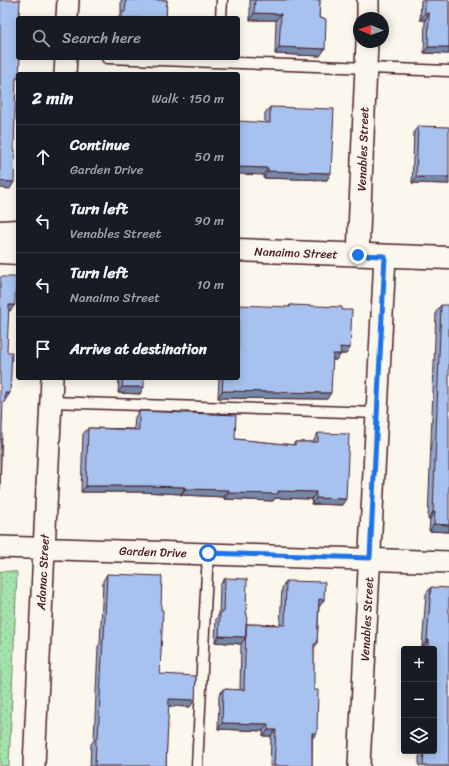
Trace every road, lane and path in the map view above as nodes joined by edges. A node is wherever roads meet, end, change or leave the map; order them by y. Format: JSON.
{"nodes":[{"id":1,"x":68,"y":0,"type":"edge"},
{"id":2,"x":222,"y":0,"type":"edge"},
{"id":3,"x":368,"y":0,"type":"edge"},
{"id":4,"x":368,"y":12,"type":"edge"},
{"id":5,"x":67,"y":16,"type":"edge"},
{"id":6,"x":221,"y":16,"type":"edge"},
{"id":7,"x":367,"y":48,"type":"edge"},
{"id":8,"x":66,"y":60,"type":"edge"},
{"id":9,"x":220,"y":60,"type":"edge"},
{"id":10,"x":366,"y":68,"type":"junction"},
{"id":11,"x":449,"y":71,"type":"edge"},
{"id":12,"x":65,"y":72,"type":"edge"},
{"id":13,"x":0,"y":232,"type":"edge"},
{"id":14,"x":16,"y":232,"type":"edge"},
{"id":15,"x":240,"y":250,"type":"edge"},
{"id":16,"x":0,"y":252,"type":"edge"},
{"id":17,"x":16,"y":253,"type":"edge"},
{"id":18,"x":358,"y":255,"type":"junction"},
{"id":19,"x":385,"y":256,"type":"junction"},
{"id":20,"x":449,"y":258,"type":"edge"},
{"id":21,"x":52,"y":380,"type":"edge"},
{"id":22,"x":51,"y":402,"type":"junction"},
{"id":23,"x":378,"y":413,"type":"junction"},
{"id":24,"x":0,"y":547,"type":"edge"},
{"id":25,"x":44,"y":549,"type":"junction"},
{"id":26,"x":208,"y":553,"type":"junction"},
{"id":27,"x":370,"y":558,"type":"junction"},
{"id":28,"x":449,"y":562,"type":"edge"},
{"id":29,"x":34,"y":766,"type":"edge"},
{"id":30,"x":197,"y":766,"type":"edge"},
{"id":31,"x":360,"y":766,"type":"edge"}],
"edges":[{"from":1,"to":5,"type":"street"},
{"from":2,"to":6,"type":"lane"},
{"from":3,"to":4,"type":"street"},
{"from":7,"to":10,"type":"street","name":"Venables Street"},
{"from":8,"to":12,"type":"street"},
{"from":9,"to":10,"type":"lane"},
{"from":10,"to":11,"type":"lane"},
{"from":10,"to":18,"type":"street","name":"Venables Street"},
{"from":13,"to":14,"type":"main road"},
{"from":15,"to":18,"type":"main road","name":"Nanaimo Street"},
{"from":16,"to":17,"type":"main road"},
{"from":18,"to":19,"type":"main road","name":"Nanaimo Street"},
{"from":19,"to":20,"type":"main road","name":"Nanaimo Street"},
{"from":19,"to":23,"type":"street","name":"Venables Street"},
{"from":21,"to":22,"type":"street","name":"Adanac Street"},
{"from":22,"to":23,"type":"lane"},
{"from":22,"to":25,"type":"street","name":"Adanac Street"},
{"from":23,"to":27,"type":"street","name":"Venables Street"},
{"from":24,"to":25,"type":"street","name":"Garden Drive"},
{"from":25,"to":26,"type":"street","name":"Garden Drive"},
{"from":25,"to":29,"type":"street","name":"Adanac Street"},
{"from":26,"to":27,"type":"street","name":"Garden Drive"},
{"from":26,"to":30,"type":"lane"},
{"from":27,"to":28,"type":"street","name":"Garden Drive"},
{"from":27,"to":31,"type":"street","name":"Venables Street"}]}
